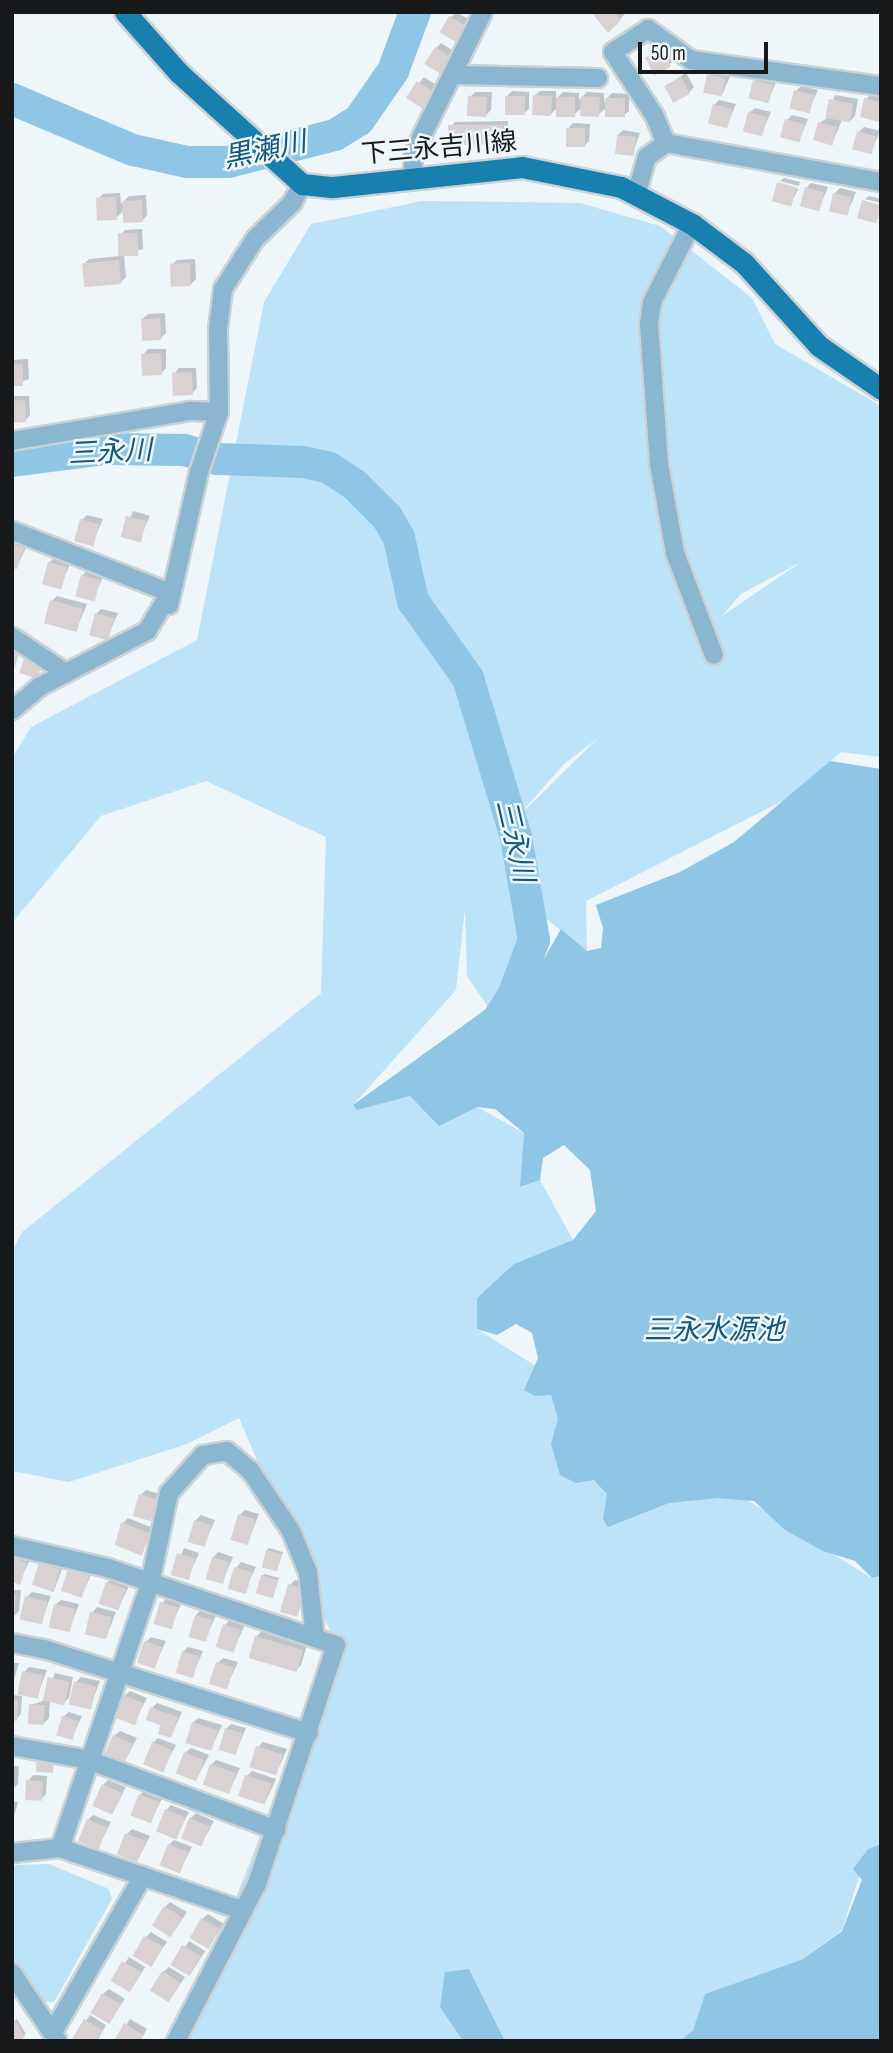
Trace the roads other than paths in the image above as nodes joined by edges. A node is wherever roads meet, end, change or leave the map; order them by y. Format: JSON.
{"nodes":[{"id":1,"x":125,"y":12,"type":"edge"},
{"id":2,"x":483,"y":12,"type":"edge"},
{"id":3,"x":454,"y":75,"type":"junction"},
{"id":4,"x":598,"y":78,"type":"dead end"},
{"id":5,"x":881,"y":86,"type":"edge"},
{"id":6,"x":666,"y":143,"type":"junction"},
{"id":7,"x":413,"y":178,"type":"junction"},
{"id":8,"x":298,"y":180,"type":"junction"},
{"id":9,"x":880,"y":180,"type":"edge"},
{"id":10,"x":636,"y":195,"type":"junction"},
{"id":11,"x":692,"y":224,"type":"junction"},
{"id":12,"x":881,"y":388,"type":"edge"},
{"id":13,"x":219,"y":412,"type":"junction"},
{"id":14,"x":12,"y":441,"type":"edge"},
{"id":15,"x":13,"y":531,"type":"edge"},
{"id":16,"x":170,"y":593,"type":"junction"},
{"id":17,"x":12,"y":637,"type":"edge"},
{"id":18,"x":714,"y":655,"type":"dead end"},
{"id":19,"x":66,"y":673,"type":"junction"},
{"id":20,"x":12,"y":710,"type":"edge"},
{"id":21,"x":12,"y":1546,"type":"edge"},
{"id":22,"x":150,"y":1583,"type":"junction"},
{"id":23,"x":315,"y":1638,"type":"junction"},
{"id":24,"x":12,"y":1643,"type":"edge"},
{"id":25,"x":120,"y":1672,"type":"junction"},
{"id":26,"x":309,"y":1733,"type":"junction"},
{"id":27,"x":12,"y":1745,"type":"edge"},
{"id":28,"x":89,"y":1760,"type":"junction"},
{"id":29,"x":276,"y":1830,"type":"junction"},
{"id":30,"x":60,"y":1848,"type":"junction"},
{"id":31,"x":12,"y":1853,"type":"edge"},
{"id":32,"x":143,"y":1876,"type":"junction"},
{"id":33,"x":244,"y":1911,"type":"junction"},
{"id":34,"x":12,"y":1973,"type":"edge"},
{"id":35,"x":55,"y":2037,"type":"edge"},
{"id":36,"x":176,"y":2041,"type":"edge"}],
"edges":[{"from":1,"to":8,"type":"main road"},
{"from":2,"to":3,"type":"street"},
{"from":3,"to":4,"type":"street"},
{"from":3,"to":7,"type":"street"},
{"from":5,"to":6,"type":"street"},
{"from":6,"to":9,"type":"street"},
{"from":6,"to":10,"type":"street"},
{"from":7,"to":8,"type":"main road","name":"下三永吉川線"},
{"from":7,"to":10,"type":"main road","name":"下三永吉川線"},
{"from":8,"to":13,"type":"street"},
{"from":10,"to":11,"type":"main road","name":"下三永吉川線"},
{"from":11,"to":12,"type":"main road","name":"下三永吉川線"},
{"from":11,"to":18,"type":"street"},
{"from":13,"to":14,"type":"street"},
{"from":13,"to":16,"type":"street"},
{"from":15,"to":16,"type":"street"},
{"from":16,"to":19,"type":"street"},
{"from":17,"to":19,"type":"street"},
{"from":19,"to":20,"type":"street"},
{"from":21,"to":22,"type":"street"},
{"from":22,"to":23,"type":"street"},
{"from":22,"to":23,"type":"street"},
{"from":22,"to":25,"type":"street"},
{"from":23,"to":26,"type":"street"},
{"from":24,"to":25,"type":"street"},
{"from":25,"to":26,"type":"street"},
{"from":25,"to":28,"type":"street"},
{"from":26,"to":29,"type":"street"},
{"from":27,"to":28,"type":"street"},
{"from":28,"to":29,"type":"street"},
{"from":28,"to":30,"type":"street"},
{"from":29,"to":33,"type":"street"},
{"from":30,"to":31,"type":"street"},
{"from":30,"to":32,"type":"street"},
{"from":32,"to":33,"type":"street"},
{"from":32,"to":35,"type":"street"},
{"from":33,"to":36,"type":"street"},
{"from":34,"to":35,"type":"street"}]}
